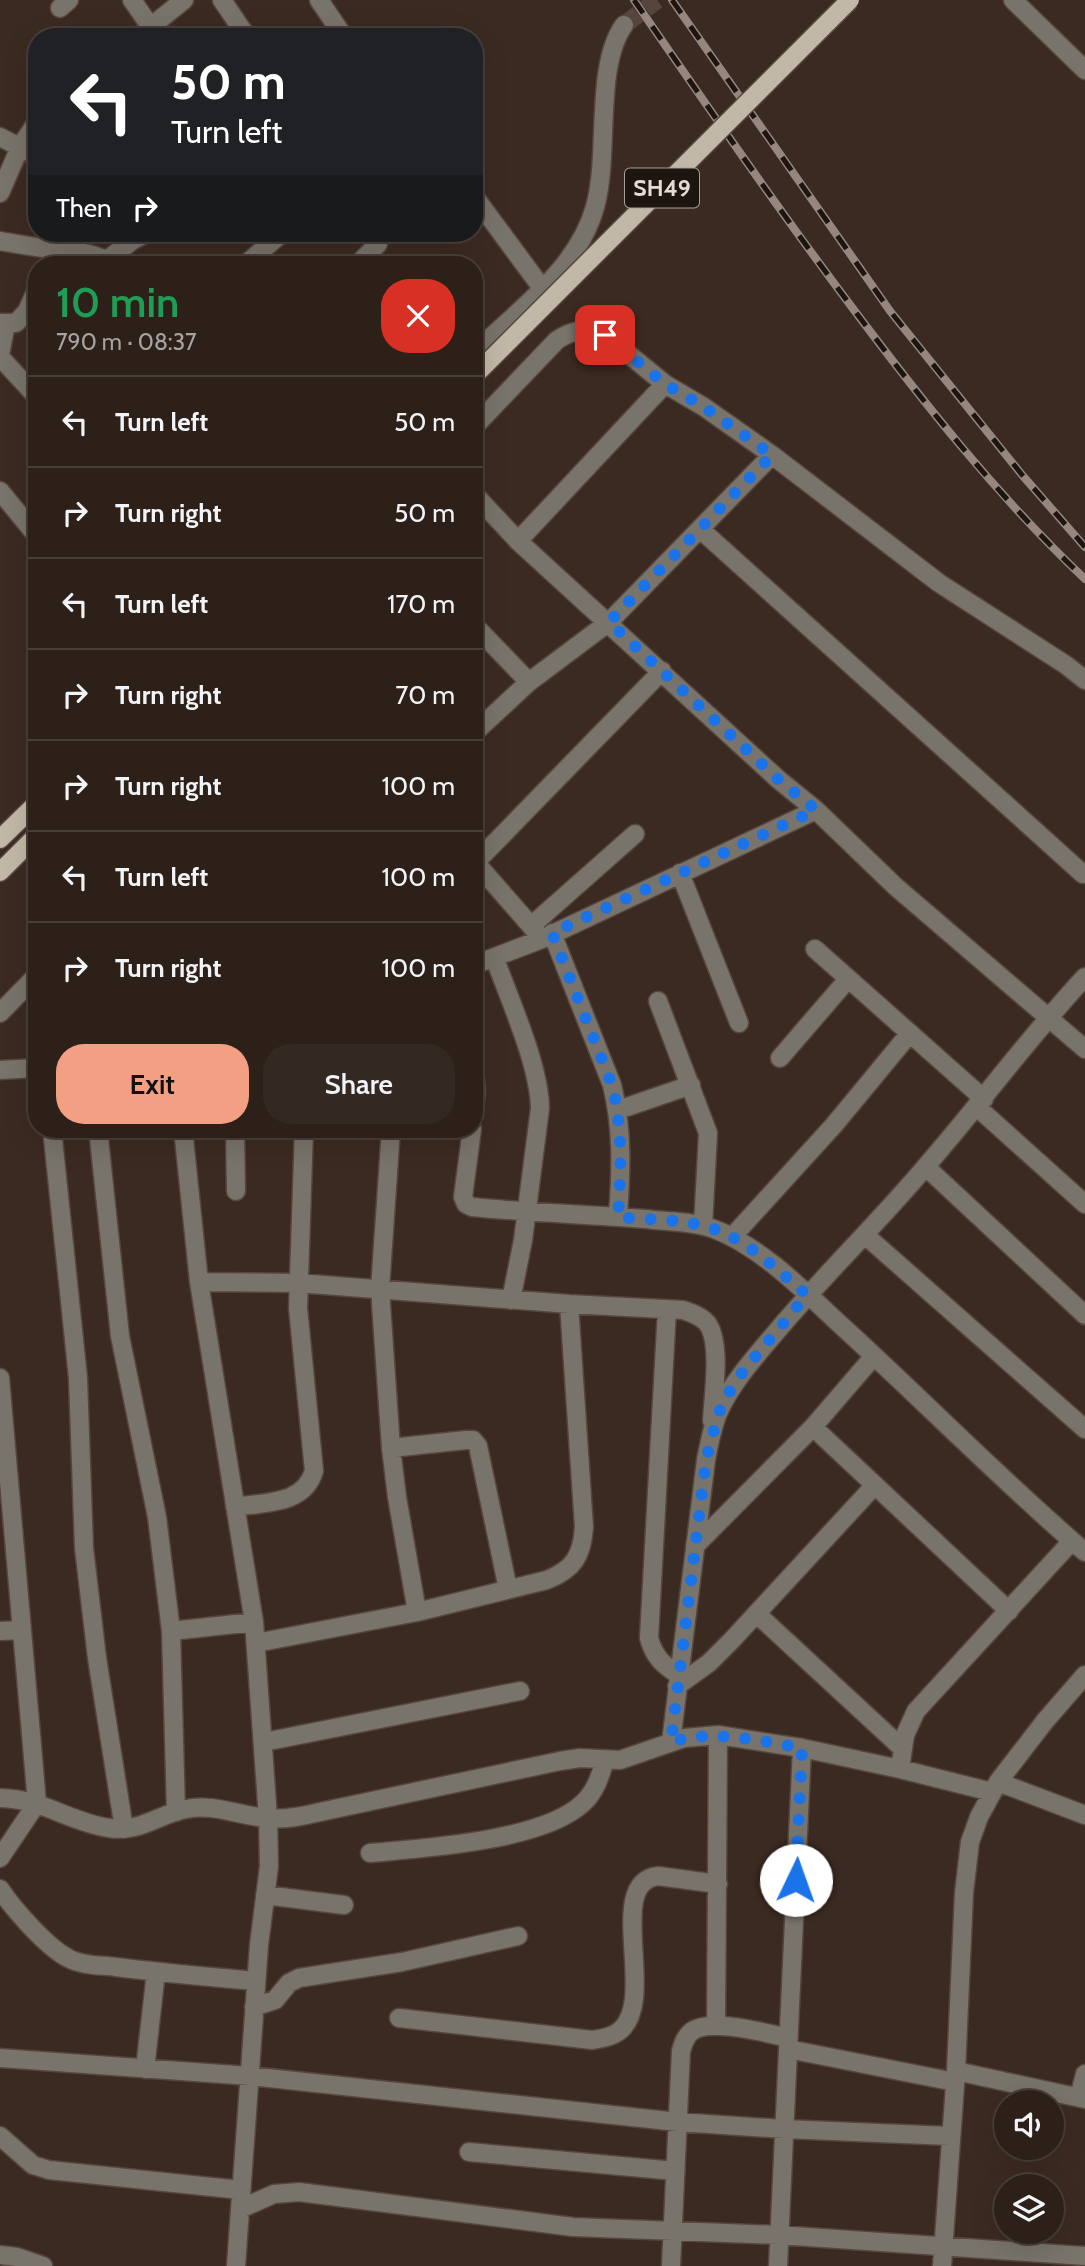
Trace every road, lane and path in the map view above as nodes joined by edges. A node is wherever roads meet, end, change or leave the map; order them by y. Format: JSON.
{"nodes":[{"id":1,"x":132,"y":0,"type":"edge"},
{"id":2,"x":184,"y":0,"type":"edge"},
{"id":3,"x":222,"y":0,"type":"edge"},
{"id":4,"x":319,"y":0,"type":"edge"},
{"id":5,"x":850,"y":0,"type":"edge"},
{"id":6,"x":1013,"y":0,"type":"edge"},
{"id":7,"x":624,"y":25,"type":"tunnel mouth"},
{"id":8,"x":142,"y":28,"type":"edge"},
{"id":9,"x":149,"y":28,"type":"edge"},
{"id":10,"x":241,"y":28,"type":"edge"},
{"id":11,"x":338,"y":28,"type":"edge"},
{"id":12,"x":1085,"y":70,"type":"edge"},
{"id":13,"x":28,"y":135,"type":"edge"},
{"id":14,"x":0,"y":137,"type":"edge"},
{"id":15,"x":20,"y":147,"type":"junction"},
{"id":16,"x":28,"y":151,"type":"edge"},
{"id":17,"x":0,"y":193,"type":"edge"},
{"id":18,"x":483,"y":208,"type":"edge"},
{"id":19,"x":0,"y":241,"type":"edge"},
{"id":20,"x":131,"y":242,"type":"edge"},
{"id":21,"x":272,"y":242,"type":"edge"},
{"id":22,"x":378,"y":244,"type":"dead end"},
{"id":23,"x":48,"y":256,"type":"edge"},
{"id":24,"x":54,"y":256,"type":"edge"},
{"id":25,"x":91,"y":256,"type":"edge"},
{"id":26,"x":116,"y":256,"type":"edge"},
{"id":27,"x":255,"y":256,"type":"edge"},
{"id":28,"x":366,"y":256,"type":"edge"},
{"id":29,"x":542,"y":288,"type":"junction"},
{"id":30,"x":28,"y":306,"type":"edge"},
{"id":31,"x":3,"y":323,"type":"edge"},
{"id":32,"x":483,"y":344,"type":"edge"},
{"id":33,"x":0,"y":356,"type":"edge"},
{"id":34,"x":483,"y":367,"type":"edge"},
{"id":35,"x":665,"y":384,"type":"junction"},
{"id":36,"x":28,"y":387,"type":"edge"},
{"id":37,"x":483,"y":418,"type":"edge"},
{"id":38,"x":772,"y":455,"type":"junction"},
{"id":39,"x":0,"y":491,"type":"edge"},
{"id":40,"x":483,"y":503,"type":"edge"},
{"id":41,"x":28,"y":525,"type":"edge"},
{"id":42,"x":701,"y":528,"type":"junction"},
{"id":43,"x":519,"y":541,"type":"junction"},
{"id":44,"x":609,"y":622,"type":"junction"},
{"id":45,"x":483,"y":634,"type":"edge"},
{"id":46,"x":662,"y":671,"type":"junction"},
{"id":47,"x":1085,"y":680,"type":"edge"},
{"id":48,"x":529,"y":682,"type":"junction"},
{"id":49,"x":483,"y":725,"type":"edge"},
{"id":50,"x":816,"y":810,"type":"junction"},
{"id":51,"x":28,"y":812,"type":"edge"},
{"id":52,"x":635,"y":834,"type":"dead end"},
{"id":53,"x":0,"y":839,"type":"edge"},
{"id":54,"x":28,"y":844,"type":"edge"},
{"id":55,"x":483,"y":856,"type":"edge"},
{"id":56,"x":0,"y":872,"type":"edge"},
{"id":57,"x":483,"y":872,"type":"edge"},
{"id":58,"x":680,"y":873,"type":"junction"},
{"id":59,"x":1083,"y":874,"type":"dead end"},
{"id":60,"x":542,"y":933,"type":"junction"},
{"id":61,"x":815,"y":949,"type":"dead end"},
{"id":62,"x":495,"y":958,"type":"junction"},
{"id":63,"x":483,"y":962,"type":"edge"},
{"id":64,"x":1085,"y":977,"type":"edge"},
{"id":65,"x":848,"y":979,"type":"junction"},
{"id":66,"x":28,"y":984,"type":"edge"},
{"id":67,"x":658,"y":1001,"type":"dead end"},
{"id":68,"x":0,"y":1013,"type":"edge"},
{"id":69,"x":1048,"y":1017,"type":"junction"},
{"id":70,"x":738,"y":1023,"type":"dead end"},
{"id":71,"x":910,"y":1033,"type":"junction"},
{"id":72,"x":1085,"y":1049,"type":"edge"},
{"id":73,"x":780,"y":1058,"type":"dead end"},
{"id":74,"x":28,"y":1068,"type":"edge"},
{"id":75,"x":0,"y":1070,"type":"edge"},
{"id":76,"x":691,"y":1085,"type":"junction"},
{"id":77,"x":981,"y":1103,"type":"junction"},
{"id":78,"x":618,"y":1110,"type":"junction"},
{"id":79,"x":53,"y":1138,"type":"edge"},
{"id":80,"x":99,"y":1138,"type":"edge"},
{"id":81,"x":184,"y":1138,"type":"edge"},
{"id":82,"x":234,"y":1138,"type":"edge"},
{"id":83,"x":304,"y":1138,"type":"edge"},
{"id":84,"x":390,"y":1138,"type":"edge"},
{"id":85,"x":471,"y":1138,"type":"edge"},
{"id":86,"x":926,"y":1167,"type":"junction"},
{"id":87,"x":236,"y":1191,"type":"dead end"},
{"id":88,"x":1085,"y":1204,"type":"edge"},
{"id":89,"x":525,"y":1213,"type":"junction"},
{"id":90,"x":618,"y":1217,"type":"junction"},
{"id":91,"x":703,"y":1226,"type":"junction"},
{"id":92,"x":865,"y":1235,"type":"junction"},
{"id":93,"x":732,"y":1237,"type":"junction"},
{"id":94,"x":199,"y":1282,"type":"junction"},
{"id":95,"x":298,"y":1283,"type":"junction"},
{"id":96,"x":380,"y":1289,"type":"junction"},
{"id":97,"x":807,"y":1295,"type":"junction"},
{"id":98,"x":511,"y":1300,"type":"junction"},
{"id":99,"x":569,"y":1304,"type":"junction"},
{"id":100,"x":667,"y":1310,"type":"junction"},
{"id":101,"x":1085,"y":1315,"type":"edge"},
{"id":102,"x":874,"y":1356,"type":"junction"},
{"id":103,"x":0,"y":1378,"type":"edge"},
{"id":104,"x":813,"y":1427,"type":"junction"},
{"id":105,"x":1085,"y":1429,"type":"edge"},
{"id":106,"x":711,"y":1436,"type":"junction"},
{"id":107,"x":391,"y":1448,"type":"junction"},
{"id":108,"x":875,"y":1485,"type":"junction"},
{"id":109,"x":235,"y":1507,"type":"junction"},
{"id":110,"x":695,"y":1546,"type":"junction"},
{"id":111,"x":1079,"y":1546,"type":"edge"},
{"id":112,"x":508,"y":1589,"type":"junction"},
{"id":113,"x":1010,"y":1611,"type":"junction"},
{"id":114,"x":417,"y":1612,"type":"junction"},
{"id":115,"x":757,"y":1614,"type":"junction"},
{"id":116,"x":254,"y":1622,"type":"junction"},
{"id":117,"x":22,"y":1630,"type":"junction"},
{"id":118,"x":0,"y":1631,"type":"edge"},
{"id":119,"x":171,"y":1632,"type":"junction"},
{"id":120,"x":256,"y":1643,"type":"junction"},
{"id":121,"x":1085,"y":1675,"type":"edge"},
{"id":122,"x":678,"y":1681,"type":"junction"},
{"id":123,"x":520,"y":1691,"type":"dead end"},
{"id":124,"x":718,"y":1735,"type":"junction"},
{"id":125,"x":264,"y":1742,"type":"junction"},
{"id":126,"x":671,"y":1742,"type":"junction"},
{"id":127,"x":802,"y":1748,"type":"junction"},
{"id":128,"x":902,"y":1748,"type":"junction"},
{"id":129,"x":606,"y":1760,"type":"junction"},
{"id":130,"x":900,"y":1769,"type":"junction"},
{"id":131,"x":995,"y":1787,"type":"junction"},
{"id":132,"x":0,"y":1798,"type":"edge"},
{"id":133,"x":37,"y":1803,"type":"junction"},
{"id":134,"x":176,"y":1812,"type":"junction"},
{"id":135,"x":1085,"y":1815,"type":"edge"},
{"id":136,"x":268,"y":1818,"type":"junction"},
{"id":137,"x":124,"y":1829,"type":"junction"},
{"id":138,"x":370,"y":1853,"type":"dead end"},
{"id":139,"x":0,"y":1858,"type":"edge"},
{"id":140,"x":718,"y":1884,"type":"junction"},
{"id":141,"x":0,"y":1889,"type":"edge"},
{"id":142,"x":265,"y":1895,"type":"junction"},
{"id":143,"x":344,"y":1905,"type":"dead end"},
{"id":144,"x":518,"y":1936,"type":"dead end"},
{"id":145,"x":156,"y":1972,"type":"junction"},
{"id":146,"x":257,"y":1981,"type":"junction"},
{"id":147,"x":254,"y":2007,"type":"junction"},
{"id":148,"x":399,"y":2018,"type":"dead end"},
{"id":149,"x":716,"y":2026,"type":"junction"},
{"id":150,"x":788,"y":2044,"type":"junction"},
{"id":151,"x":0,"y":2058,"type":"edge"},
{"id":152,"x":145,"y":2069,"type":"junction"},
{"id":153,"x":1085,"y":2074,"type":"edge"},
{"id":154,"x":250,"y":2076,"type":"junction"},
{"id":155,"x":956,"y":2077,"type":"junction"},
{"id":156,"x":1082,"y":2098,"type":"edge"},
{"id":157,"x":678,"y":2122,"type":"junction"},
{"id":158,"x":784,"y":2129,"type":"junction"},
{"id":159,"x":0,"y":2136,"type":"edge"},
{"id":160,"x":950,"y":2136,"type":"junction"},
{"id":161,"x":469,"y":2152,"type":"dead end"},
{"id":162,"x":676,"y":2171,"type":"junction"},
{"id":163,"x":241,"y":2190,"type":"junction"},
{"id":164,"x":240,"y":2209,"type":"junction"},
{"id":165,"x":672,"y":2231,"type":"junction"},
{"id":166,"x":779,"y":2235,"type":"junction"},
{"id":167,"x":943,"y":2245,"type":"junction"},
{"id":168,"x":0,"y":2255,"type":"edge"},
{"id":169,"x":1085,"y":2256,"type":"edge"},
{"id":170,"x":43,"y":2266,"type":"edge"},
{"id":171,"x":236,"y":2266,"type":"edge"},
{"id":172,"x":671,"y":2266,"type":"edge"},
{"id":173,"x":778,"y":2266,"type":"edge"},
{"id":174,"x":942,"y":2266,"type":"edge"}],
"edges":[{"from":1,"to":8,"type":"street"},
{"from":2,"to":9,"type":"street"},
{"from":3,"to":10,"type":"street"},
{"from":4,"to":11,"type":"street"},
{"from":5,"to":34,"type":"main road","number":"SH49","bridge":true},
{"from":6,"to":12,"type":"street"},
{"from":7,"to":29,"type":"street"},
{"from":13,"to":15,"type":"street"},
{"from":14,"to":15,"type":"street"},
{"from":15,"to":16,"type":"street"},
{"from":15,"to":17,"type":"street"},
{"from":18,"to":29,"type":"street"},
{"from":19,"to":23,"type":"street"},
{"from":20,"to":26,"type":"street"},
{"from":21,"to":27,"type":"street"},
{"from":22,"to":28,"type":"street"},
{"from":24,"to":25,"type":"street"},
{"from":29,"to":32,"type":"street"},
{"from":30,"to":31,"type":"street"},
{"from":31,"to":33,"type":"street"},
{"from":33,"to":36,"type":"street"},
{"from":35,"to":37,"type":"street"},
{"from":35,"to":38,"type":"street"},
{"from":35,"to":43,"type":"street"},
{"from":38,"to":42,"type":"street"},
{"from":38,"to":47,"type":"street"},
{"from":39,"to":41,"type":"street"},
{"from":40,"to":43,"type":"street"},
{"from":42,"to":44,"type":"street"},
{"from":42,"to":59,"type":"street"},
{"from":43,"to":44,"type":"street"},
{"from":44,"to":46,"type":"street"},
{"from":44,"to":48,"type":"street"},
{"from":45,"to":48,"type":"street"},
{"from":46,"to":50,"type":"street"},
{"from":46,"to":55,"type":"street"},
{"from":48,"to":49,"type":"street"},
{"from":50,"to":58,"type":"street"},
{"from":50,"to":69,"type":"street"},
{"from":51,"to":53,"type":"main road"},
{"from":52,"to":60,"type":"street"},
{"from":54,"to":56,"type":"main road"},
{"from":57,"to":60,"type":"street"},
{"from":58,"to":60,"type":"street"},
{"from":58,"to":70,"type":"street"},
{"from":60,"to":62,"type":"street"},
{"from":60,"to":78,"type":"street"},
{"from":61,"to":65,"type":"street"},
{"from":62,"to":63,"type":"street"},
{"from":62,"to":89,"type":"street"},
{"from":64,"to":69,"type":"street"},
{"from":65,"to":71,"type":"street"},
{"from":65,"to":73,"type":"street"},
{"from":66,"to":68,"type":"street"},
{"from":67,"to":76,"type":"street"},
{"from":69,"to":72,"type":"street"},
{"from":69,"to":77,"type":"street"},
{"from":71,"to":77,"type":"street"},
{"from":71,"to":93,"type":"street"},
{"from":74,"to":75,"type":"street"},
{"from":76,"to":78,"type":"street"},
{"from":76,"to":91,"type":"street"},
{"from":77,"to":86,"type":"street"},
{"from":77,"to":88,"type":"street"},
{"from":78,"to":90,"type":"street"},
{"from":79,"to":137,"type":"street"},
{"from":80,"to":119,"type":"street"},
{"from":81,"to":94,"type":"street"},
{"from":82,"to":87,"type":"street"},
{"from":83,"to":95,"type":"street"},
{"from":84,"to":96,"type":"street"},
{"from":85,"to":89,"type":"street"},
{"from":86,"to":92,"type":"street"},
{"from":86,"to":101,"type":"street"},
{"from":89,"to":90,"type":"street"},
{"from":89,"to":98,"type":"street"},
{"from":90,"to":91,"type":"street"},
{"from":91,"to":93,"type":"street"},
{"from":92,"to":97,"type":"street"},
{"from":92,"to":105,"type":"street"},
{"from":93,"to":97,"type":"street"},
{"from":94,"to":95,"type":"street"},
{"from":94,"to":109,"type":"street"},
{"from":95,"to":96,"type":"street"},
{"from":95,"to":109,"type":"street"},
{"from":96,"to":98,"type":"street"},
{"from":96,"to":107,"type":"street"},
{"from":97,"to":102,"type":"street"},
{"from":97,"to":106,"type":"street"},
{"from":98,"to":99,"type":"street"},
{"from":99,"to":100,"type":"street"},
{"from":99,"to":112,"type":"street"},
{"from":100,"to":106,"type":"street"},
{"from":100,"to":122,"type":"street"},
{"from":102,"to":104,"type":"street"},
{"from":102,"to":111,"type":"street"},
{"from":103,"to":117,"type":"street"},
{"from":104,"to":108,"type":"street"},
{"from":104,"to":110,"type":"street"},
{"from":106,"to":110,"type":"street"},
{"from":107,"to":112,"type":"street"},
{"from":107,"to":114,"type":"street"},
{"from":108,"to":113,"type":"street"},
{"from":108,"to":115,"type":"street"},
{"from":109,"to":116,"type":"street"},
{"from":110,"to":122,"type":"street"},
{"from":111,"to":113,"type":"street"},
{"from":112,"to":114,"type":"street"},
{"from":113,"to":128,"type":"street"},
{"from":114,"to":120,"type":"street"},
{"from":115,"to":122,"type":"street"},
{"from":115,"to":128,"type":"street"},
{"from":116,"to":119,"type":"street"},
{"from":116,"to":120,"type":"street"},
{"from":117,"to":118,"type":"street"},
{"from":117,"to":133,"type":"street"},
{"from":119,"to":134,"type":"street"},
{"from":120,"to":125,"type":"street"},
{"from":121,"to":131,"type":"street"},
{"from":122,"to":126,"type":"street"},
{"from":123,"to":125,"type":"street"},
{"from":124,"to":126,"type":"street"},
{"from":124,"to":127,"type":"street"},
{"from":124,"to":140,"type":"street"},
{"from":125,"to":136,"type":"street"},
{"from":126,"to":129,"type":"street"},
{"from":127,"to":130,"type":"street"},
{"from":127,"to":150,"type":"street"},
{"from":128,"to":130,"type":"street"},
{"from":129,"to":136,"type":"street"},
{"from":129,"to":138,"type":"street"},
{"from":130,"to":131,"type":"street"},
{"from":131,"to":135,"type":"street"},
{"from":131,"to":155,"type":"street"},
{"from":132,"to":133,"type":"street"},
{"from":133,"to":137,"type":"street"},
{"from":133,"to":139,"type":"street"},
{"from":134,"to":136,"type":"street"},
{"from":134,"to":137,"type":"street"},
{"from":136,"to":142,"type":"street"},
{"from":140,"to":148,"type":"street"},
{"from":140,"to":149,"type":"street"},
{"from":141,"to":145,"type":"street"},
{"from":142,"to":143,"type":"street"},
{"from":142,"to":146,"type":"street"},
{"from":144,"to":147,"type":"street"},
{"from":145,"to":146,"type":"street"},
{"from":145,"to":152,"type":"street"},
{"from":146,"to":147,"type":"street"},
{"from":147,"to":154,"type":"street"},
{"from":149,"to":150,"type":"street"},
{"from":149,"to":157,"type":"street"},
{"from":150,"to":155,"type":"street"},
{"from":150,"to":158,"type":"street"},
{"from":151,"to":152,"type":"street"},
{"from":152,"to":154,"type":"street"},
{"from":153,"to":156,"type":"street"},
{"from":154,"to":157,"type":"street"},
{"from":154,"to":163,"type":"street"},
{"from":155,"to":156,"type":"street"},
{"from":155,"to":160,"type":"street"},
{"from":157,"to":158,"type":"street"},
{"from":157,"to":162,"type":"street"},
{"from":158,"to":160,"type":"street"},
{"from":158,"to":166,"type":"street"},
{"from":159,"to":163,"type":"street"},
{"from":160,"to":167,"type":"street"},
{"from":161,"to":162,"type":"street"},
{"from":162,"to":165,"type":"street"},
{"from":163,"to":164,"type":"street"},
{"from":164,"to":165,"type":"street"},
{"from":164,"to":171,"type":"street"},
{"from":165,"to":166,"type":"street"},
{"from":165,"to":172,"type":"street"},
{"from":166,"to":167,"type":"street"},
{"from":166,"to":173,"type":"street"},
{"from":167,"to":169,"type":"street"},
{"from":167,"to":174,"type":"street"},
{"from":168,"to":170,"type":"street"}]}
